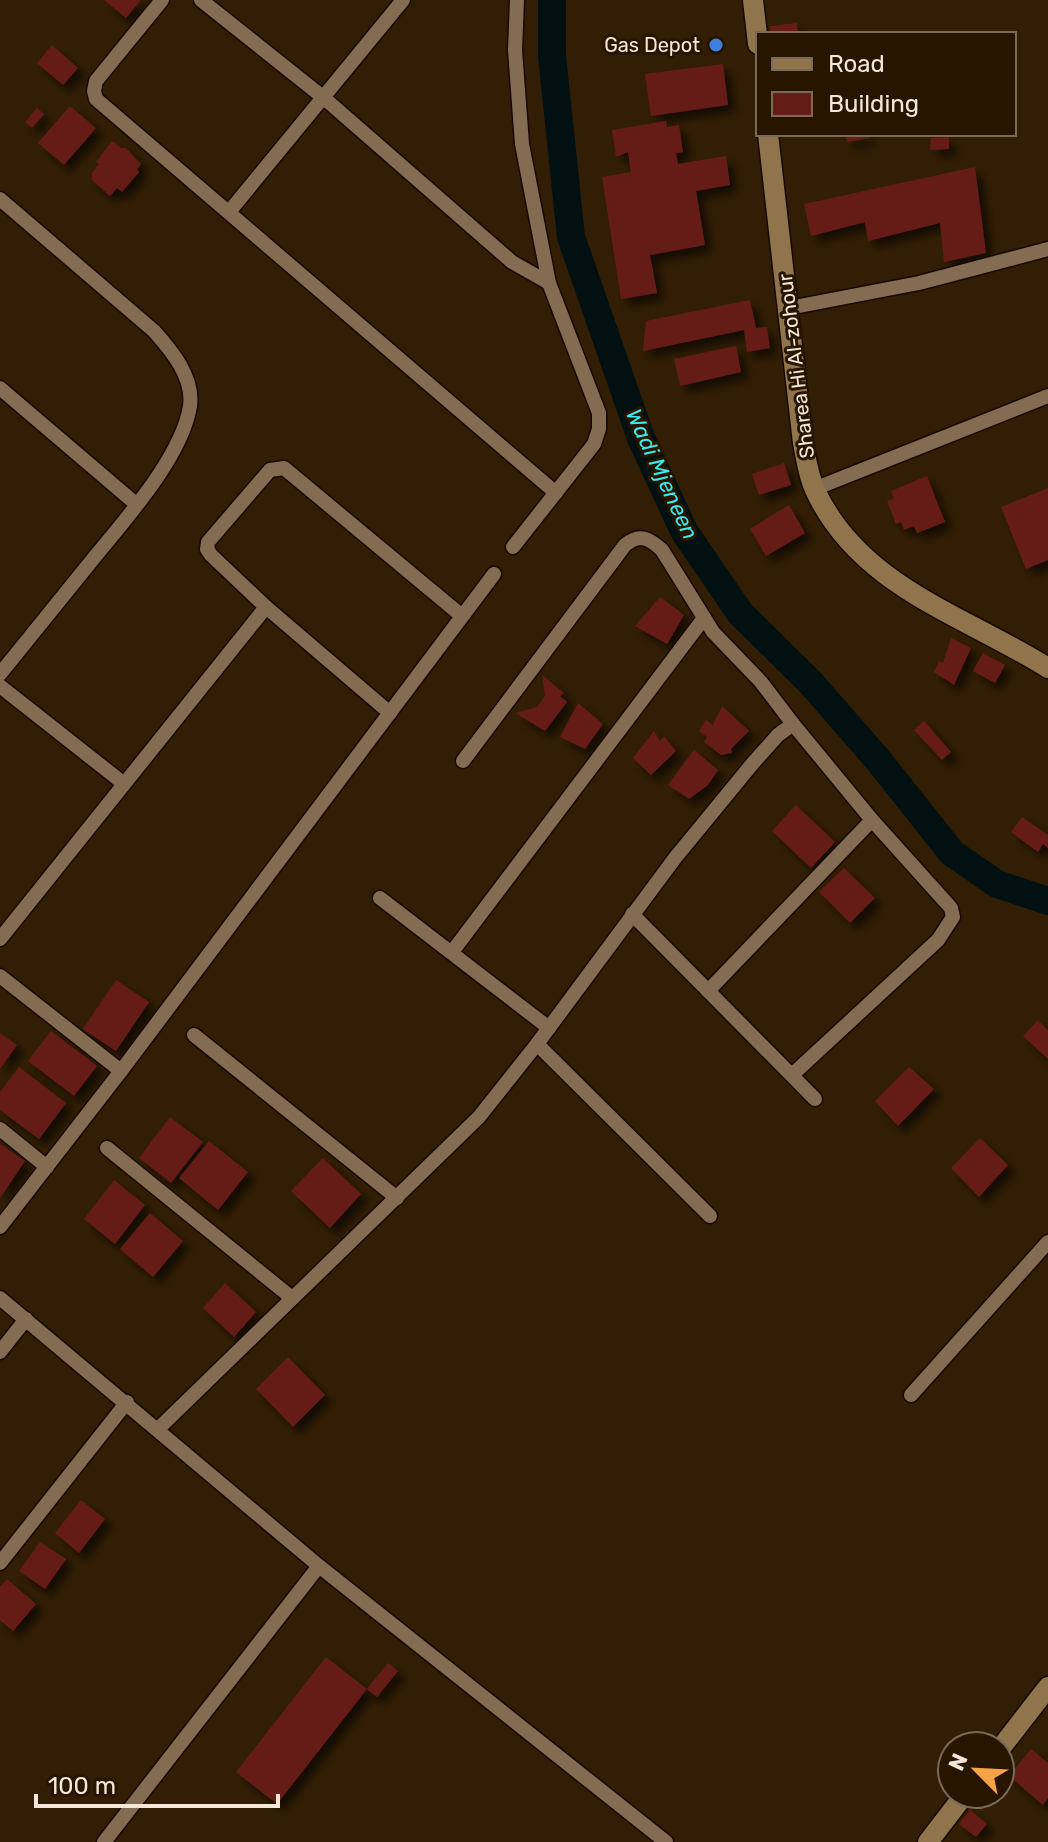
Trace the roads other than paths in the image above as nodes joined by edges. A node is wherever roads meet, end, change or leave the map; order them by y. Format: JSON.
{"nodes":[{"id":1,"x":162,"y":0,"type":"edge"},
{"id":2,"x":201,"y":0,"type":"edge"},
{"id":3,"x":403,"y":0,"type":"edge"},
{"id":4,"x":517,"y":0,"type":"edge"},
{"id":5,"x":753,"y":0,"type":"edge"},
{"id":6,"x":757,"y":32,"type":"edge"},
{"id":7,"x":324,"y":98,"type":"junction"},
{"id":8,"x":768,"y":136,"type":"edge"},
{"id":9,"x":0,"y":199,"type":"edge"},
{"id":10,"x":229,"y":212,"type":"junction"},
{"id":11,"x":1048,"y":249,"type":"edge"},
{"id":12,"x":549,"y":283,"type":"junction"},
{"id":13,"x":789,"y":308,"type":"junction"},
{"id":14,"x":0,"y":388,"type":"edge"},
{"id":15,"x":1048,"y":396,"type":"edge"},
{"id":16,"x":814,"y":489,"type":"junction"},
{"id":17,"x":556,"y":493,"type":"junction"},
{"id":18,"x":136,"y":504,"type":"junction"},
{"id":19,"x":513,"y":547,"type":"dead end"},
{"id":20,"x":494,"y":574,"type":"dead end"},
{"id":21,"x":266,"y":607,"type":"junction"},
{"id":22,"x":462,"y":616,"type":"junction"},
{"id":23,"x":704,"y":618,"type":"junction"},
{"id":24,"x":1048,"y":668,"type":"edge"},
{"id":25,"x":0,"y":674,"type":"edge"},
{"id":26,"x":0,"y":686,"type":"edge"},
{"id":27,"x":390,"y":713,"type":"junction"},
{"id":28,"x":793,"y":724,"type":"junction"},
{"id":29,"x":463,"y":761,"type":"dead end"},
{"id":30,"x":123,"y":783,"type":"junction"},
{"id":31,"x":872,"y":820,"type":"junction"},
{"id":32,"x":380,"y":898,"type":"dead end"},
{"id":33,"x":632,"y":914,"type":"junction"},
{"id":34,"x":0,"y":939,"type":"edge"},
{"id":35,"x":452,"y":952,"type":"junction"},
{"id":36,"x":0,"y":976,"type":"edge"},
{"id":37,"x":708,"y":991,"type":"junction"},
{"id":38,"x":549,"y":1028,"type":"junction"},
{"id":39,"x":194,"y":1035,"type":"dead end"},
{"id":40,"x":537,"y":1044,"type":"junction"},
{"id":41,"x":121,"y":1071,"type":"junction"},
{"id":42,"x":792,"y":1075,"type":"junction"},
{"id":43,"x":815,"y":1099,"type":"dead end"},
{"id":44,"x":0,"y":1129,"type":"edge"},
{"id":45,"x":107,"y":1148,"type":"dead end"},
{"id":46,"x":47,"y":1167,"type":"junction"},
{"id":47,"x":397,"y":1198,"type":"junction"},
{"id":48,"x":710,"y":1216,"type":"dead end"},
{"id":49,"x":0,"y":1227,"type":"edge"},
{"id":50,"x":1048,"y":1242,"type":"edge"},
{"id":51,"x":0,"y":1298,"type":"edge"},
{"id":52,"x":292,"y":1298,"type":"junction"},
{"id":53,"x":26,"y":1319,"type":"junction"},
{"id":54,"x":0,"y":1352,"type":"edge"},
{"id":55,"x":911,"y":1395,"type":"dead end"},
{"id":56,"x":127,"y":1402,"type":"junction"},
{"id":57,"x":158,"y":1429,"type":"junction"},
{"id":58,"x":0,"y":1563,"type":"edge"},
{"id":59,"x":319,"y":1566,"type":"junction"},
{"id":60,"x":1048,"y":1687,"type":"edge"},
{"id":61,"x":1015,"y":1730,"type":"edge"},
{"id":62,"x":953,"y":1810,"type":"edge"},
{"id":63,"x":104,"y":1842,"type":"edge"},
{"id":64,"x":666,"y":1842,"type":"edge"},
{"id":65,"x":928,"y":1842,"type":"edge"}],
"edges":[{"from":1,"to":10,"type":"street"},
{"from":2,"to":7,"type":"street"},
{"from":3,"to":7,"type":"street"},
{"from":4,"to":12,"type":"street"},
{"from":5,"to":6,"type":"street"},
{"from":7,"to":10,"type":"street"},
{"from":7,"to":12,"type":"street"},
{"from":8,"to":13,"type":"street","name":"Sharea Hi Al-zohour"},
{"from":9,"to":18,"type":"street"},
{"from":10,"to":17,"type":"street"},
{"from":11,"to":13,"type":"street"},
{"from":12,"to":17,"type":"street"},
{"from":13,"to":16,"type":"street","name":"Sharea Hi Al-zohour"},
{"from":14,"to":18,"type":"street"},
{"from":15,"to":16,"type":"street"},
{"from":16,"to":24,"type":"street","name":"Sharea Hi Al-zohour"},
{"from":17,"to":19,"type":"street"},
{"from":18,"to":25,"type":"street"},
{"from":20,"to":22,"type":"street"},
{"from":21,"to":22,"type":"street"},
{"from":21,"to":27,"type":"street"},
{"from":21,"to":30,"type":"street"},
{"from":22,"to":27,"type":"street"},
{"from":23,"to":28,"type":"street"},
{"from":23,"to":29,"type":"street"},
{"from":23,"to":35,"type":"street"},
{"from":26,"to":30,"type":"street"},
{"from":27,"to":41,"type":"street"},
{"from":28,"to":31,"type":"street"},
{"from":28,"to":33,"type":"street"},
{"from":30,"to":34,"type":"street"},
{"from":31,"to":37,"type":"street"},
{"from":31,"to":42,"type":"street"},
{"from":32,"to":35,"type":"street"},
{"from":33,"to":37,"type":"street"},
{"from":33,"to":38,"type":"street"},
{"from":35,"to":38,"type":"street"},
{"from":36,"to":41,"type":"street"},
{"from":37,"to":42,"type":"street"},
{"from":38,"to":40,"type":"street"},
{"from":39,"to":47,"type":"street"},
{"from":40,"to":47,"type":"street"},
{"from":40,"to":48,"type":"street"},
{"from":41,"to":46,"type":"street"},
{"from":42,"to":43,"type":"street"},
{"from":44,"to":46,"type":"street"},
{"from":45,"to":52,"type":"street"},
{"from":46,"to":49,"type":"street"},
{"from":47,"to":52,"type":"street"},
{"from":50,"to":55,"type":"street"},
{"from":51,"to":53,"type":"street"},
{"from":52,"to":57,"type":"street"},
{"from":53,"to":54,"type":"street"},
{"from":53,"to":56,"type":"street"},
{"from":56,"to":57,"type":"street"},
{"from":56,"to":58,"type":"street"},
{"from":57,"to":59,"type":"street"},
{"from":59,"to":63,"type":"street"},
{"from":59,"to":64,"type":"street"},
{"from":60,"to":61,"type":"street"},
{"from":62,"to":65,"type":"street"}]}
